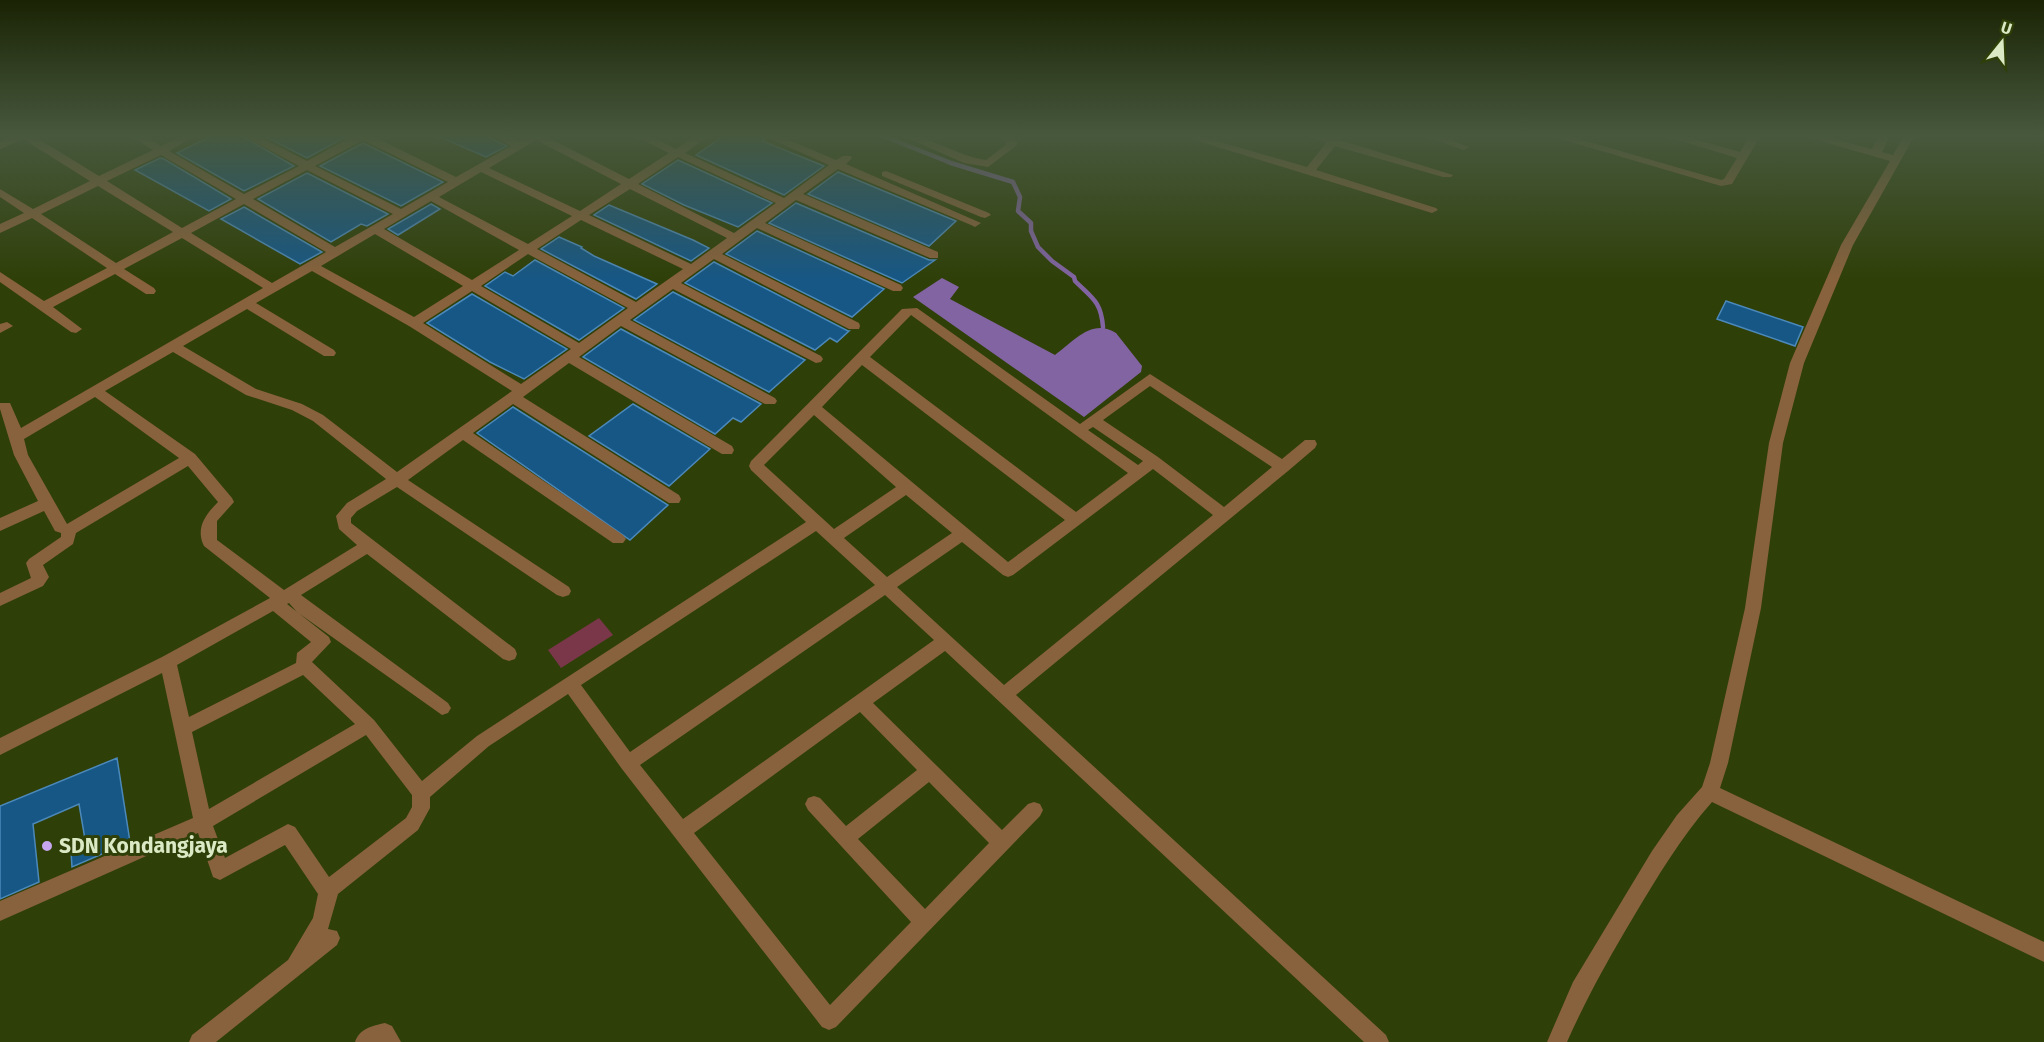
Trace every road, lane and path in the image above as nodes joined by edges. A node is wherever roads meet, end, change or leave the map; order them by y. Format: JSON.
{"nodes":[{"id":1,"x":95,"y":184,"type":"edge"},
{"id":2,"x":101,"y":184,"type":"edge"},
{"id":3,"x":217,"y":184,"type":"edge"},
{"id":4,"x":275,"y":184,"type":"edge"},
{"id":5,"x":343,"y":184,"type":"edge"},
{"id":6,"x":453,"y":184,"type":"edge"},
{"id":7,"x":515,"y":184,"type":"edge"},
{"id":8,"x":630,"y":184,"type":"edge"},
{"id":9,"x":632,"y":184,"type":"edge"},
{"id":10,"x":753,"y":184,"type":"edge"},
{"id":11,"x":812,"y":184,"type":"edge"},
{"id":12,"x":889,"y":184,"type":"edge"},
{"id":13,"x":899,"y":184,"type":"edge"},
{"id":14,"x":1349,"y":184,"type":"edge"},
{"id":15,"x":1882,"y":184,"type":"edge"},
{"id":16,"x":0,"y":192,"type":"edge"},
{"id":17,"x":431,"y":197,"type":"junction"},
{"id":18,"x":790,"y":199,"type":"junction"},
{"id":19,"x":245,"y":200,"type":"junction"},
{"id":20,"x":1432,"y":210,"type":"dead end"},
{"id":21,"x":32,"y":213,"type":"junction"},
{"id":22,"x":402,"y":214,"type":"junction"},
{"id":23,"x":582,"y":215,"type":"junction"},
{"id":24,"x":985,"y":216,"type":"dead end"},
{"id":25,"x":975,"y":223,"type":"dead end"},
{"id":26,"x":756,"y":224,"type":"junction"},
{"id":27,"x":0,"y":229,"type":"edge"},
{"id":28,"x":375,"y":230,"type":"junction"},
{"id":29,"x":182,"y":233,"type":"junction"},
{"id":30,"x":735,"y":238,"type":"junction"},
{"id":31,"x":529,"y":249,"type":"junction"},
{"id":32,"x":335,"y":252,"type":"junction"},
{"id":33,"x":713,"y":254,"type":"junction"},
{"id":34,"x":934,"y":255,"type":"dead end"},
{"id":35,"x":312,"y":266,"type":"junction"},
{"id":36,"x":116,"y":268,"type":"junction"},
{"id":37,"x":692,"y":269,"type":"junction"},
{"id":38,"x":0,"y":276,"type":"edge"},
{"id":39,"x":672,"y":283,"type":"junction"},
{"id":40,"x":473,"y":285,"type":"junction"},
{"id":41,"x":897,"y":288,"type":"dead end"},
{"id":42,"x":273,"y":289,"type":"junction"},
{"id":43,"x":150,"y":291,"type":"dead end"},
{"id":44,"x":246,"y":303,"type":"junction"},
{"id":45,"x":45,"y":306,"type":"junction"},
{"id":46,"x":637,"y":309,"type":"junction"},
{"id":47,"x":621,"y":320,"type":"junction"},
{"id":48,"x":414,"y":323,"type":"junction"},
{"id":49,"x":854,"y":326,"type":"dead end"},
{"id":50,"x":76,"y":329,"type":"dead end"},
{"id":51,"x":173,"y":346,"type":"junction"},
{"id":52,"x":329,"y":353,"type":"dead end"},
{"id":53,"x":574,"y":353,"type":"junction"},
{"id":54,"x":816,"y":358,"type":"dead end"},
{"id":55,"x":862,"y":358,"type":"junction"},
{"id":56,"x":94,"y":390,"type":"junction"},
{"id":57,"x":517,"y":394,"type":"junction"},
{"id":58,"x":770,"y":401,"type":"dead end"},
{"id":59,"x":5,"y":406,"type":"dead end"},
{"id":60,"x":814,"y":407,"type":"junction"},
{"id":61,"x":1093,"y":420,"type":"junction"},
{"id":62,"x":1078,"y":431,"type":"junction"},
{"id":63,"x":463,"y":433,"type":"junction"},
{"id":64,"x":16,"y":437,"type":"junction"},
{"id":65,"x":1310,"y":444,"type":"dead end"},
{"id":66,"x":727,"y":450,"type":"dead end"},
{"id":67,"x":190,"y":458,"type":"junction"},
{"id":68,"x":1153,"y":461,"type":"junction"},
{"id":69,"x":1283,"y":467,"type":"junction"},
{"id":70,"x":1138,"y":473,"type":"junction"},
{"id":71,"x":397,"y":480,"type":"junction"},
{"id":72,"x":906,"y":487,"type":"junction"},
{"id":73,"x":674,"y":499,"type":"dead end"},
{"id":74,"x":46,"y":503,"type":"junction"},
{"id":75,"x":1224,"y":515,"type":"junction"},
{"id":76,"x":1076,"y":520,"type":"junction"},
{"id":77,"x":816,"y":524,"type":"junction"},
{"id":78,"x":0,"y":525,"type":"edge"},
{"id":79,"x":69,"y":530,"type":"junction"},
{"id":80,"x":962,"y":534,"type":"junction"},
{"id":81,"x":832,"y":538,"type":"junction"},
{"id":82,"x":618,"y":539,"type":"dead end"},
{"id":83,"x":368,"y":546,"type":"junction"},
{"id":84,"x":885,"y":588,"type":"junction"},
{"id":85,"x":563,"y":591,"type":"dead end"},
{"id":86,"x":282,"y":599,"type":"junction"},
{"id":87,"x":0,"y":600,"type":"edge"},
{"id":88,"x":944,"y":642,"type":"junction"},
{"id":89,"x":509,"y":654,"type":"dead end"},
{"id":90,"x":168,"y":662,"type":"junction"},
{"id":91,"x":305,"y":666,"type":"junction"},
{"id":92,"x":570,"y":683,"type":"junction"},
{"id":93,"x":1003,"y":696,"type":"junction"},
{"id":94,"x":861,"y":702,"type":"junction"},
{"id":95,"x":442,"y":708,"type":"dead end"},
{"id":96,"x":368,"y":725,"type":"junction"},
{"id":97,"x":183,"y":728,"type":"junction"},
{"id":98,"x":0,"y":747,"type":"edge"},
{"id":99,"x":628,"y":763,"type":"junction"},
{"id":100,"x":930,"y":771,"type":"junction"},
{"id":101,"x":421,"y":793,"type":"junction"},
{"id":102,"x":1702,"y":800,"type":"junction"},
{"id":103,"x":814,"y":804,"type":"dead end"},
{"id":104,"x":1034,"y":810,"type":"dead end"},
{"id":105,"x":203,"y":822,"type":"junction"},
{"id":106,"x":682,"y":831,"type":"junction"},
{"id":107,"x":845,"y":838,"type":"junction"},
{"id":108,"x":1002,"y":843,"type":"junction"},
{"id":109,"x":328,"y":893,"type":"junction"},
{"id":110,"x":0,"y":911,"type":"edge"},
{"id":111,"x":924,"y":922,"type":"junction"},
{"id":112,"x":330,"y":938,"type":"dead end"},
{"id":113,"x":2044,"y":952,"type":"edge"},
{"id":114,"x":294,"y":967,"type":"junction"},
{"id":115,"x":199,"y":1042,"type":"edge"},
{"id":116,"x":364,"y":1042,"type":"edge"},
{"id":117,"x":391,"y":1042,"type":"edge"},
{"id":118,"x":1380,"y":1042,"type":"edge"},
{"id":119,"x":1557,"y":1042,"type":"edge"}],
"edges":[{"from":1,"to":21,"type":"street"},
{"from":2,"to":29,"type":"street"},
{"from":3,"to":19,"type":"street"},
{"from":4,"to":19,"type":"street"},
{"from":5,"to":22,"type":"street"},
{"from":6,"to":17,"type":"street"},
{"from":7,"to":23,"type":"street"},
{"from":8,"to":23,"type":"street"},
{"from":9,"to":30,"type":"street"},
{"from":10,"to":18,"type":"street"},
{"from":11,"to":18,"type":"street"},
{"from":12,"to":25,"type":"street"},
{"from":13,"to":24,"type":"street"},
{"from":14,"to":20,"type":"street"},
{"from":15,"to":102,"type":"street"},
{"from":16,"to":21,"type":"street"},
{"from":17,"to":22,"type":"street"},
{"from":17,"to":31,"type":"street"},
{"from":18,"to":26,"type":"street"},
{"from":18,"to":34,"type":"street"},
{"from":19,"to":29,"type":"street"},
{"from":19,"to":32,"type":"street"},
{"from":21,"to":27,"type":"street"},
{"from":21,"to":36,"type":"street"},
{"from":22,"to":28,"type":"street"},
{"from":23,"to":31,"type":"street"},
{"from":23,"to":37,"type":"street"},
{"from":26,"to":30,"type":"street"},
{"from":26,"to":41,"type":"street"},
{"from":28,"to":32,"type":"street"},
{"from":28,"to":40,"type":"street"},
{"from":29,"to":36,"type":"street"},
{"from":29,"to":42,"type":"street"},
{"from":30,"to":33,"type":"street"},
{"from":31,"to":40,"type":"street"},
{"from":31,"to":46,"type":"street"},
{"from":32,"to":35,"type":"street"},
{"from":33,"to":37,"type":"street"},
{"from":33,"to":49,"type":"street"},
{"from":35,"to":42,"type":"street"},
{"from":35,"to":48,"type":"street"},
{"from":36,"to":43,"type":"street"},
{"from":36,"to":45,"type":"street"},
{"from":37,"to":39,"type":"street"},
{"from":38,"to":45,"type":"street"},
{"from":39,"to":46,"type":"street"},
{"from":39,"to":54,"type":"street"},
{"from":40,"to":48,"type":"street"},
{"from":40,"to":53,"type":"street"},
{"from":42,"to":44,"type":"street"},
{"from":44,"to":51,"type":"street"},
{"from":44,"to":52,"type":"street"},
{"from":45,"to":50,"type":"street"},
{"from":46,"to":47,"type":"street"},
{"from":47,"to":53,"type":"street"},
{"from":47,"to":58,"type":"street"},
{"from":48,"to":57,"type":"street"},
{"from":51,"to":56,"type":"street"},
{"from":51,"to":71,"type":"street"},
{"from":53,"to":57,"type":"street"},
{"from":53,"to":66,"type":"street"},
{"from":55,"to":60,"type":"street"},
{"from":55,"to":62,"type":"street"},
{"from":55,"to":76,"type":"street"},
{"from":56,"to":64,"type":"street"},
{"from":56,"to":67,"type":"street"},
{"from":57,"to":63,"type":"street"},
{"from":57,"to":73,"type":"street"},
{"from":59,"to":64,"type":"street"},
{"from":60,"to":72,"type":"street"},
{"from":60,"to":77,"type":"street"},
{"from":61,"to":62,"type":"street"},
{"from":61,"to":68,"type":"street"},
{"from":61,"to":69,"type":"street"},
{"from":62,"to":70,"type":"street"},
{"from":63,"to":71,"type":"street"},
{"from":63,"to":82,"type":"street"},
{"from":64,"to":74,"type":"street"},
{"from":65,"to":69,"type":"street"},
{"from":67,"to":79,"type":"street"},
{"from":67,"to":86,"type":"street"},
{"from":68,"to":70,"type":"street"},
{"from":68,"to":75,"type":"street"},
{"from":69,"to":75,"type":"street"},
{"from":70,"to":76,"type":"street"},
{"from":71,"to":83,"type":"street"},
{"from":71,"to":85,"type":"street"},
{"from":72,"to":80,"type":"street"},
{"from":72,"to":81,"type":"street"},
{"from":74,"to":78,"type":"street"},
{"from":74,"to":79,"type":"street"},
{"from":75,"to":93,"type":"street"},
{"from":76,"to":80,"type":"street"},
{"from":77,"to":81,"type":"street"},
{"from":77,"to":92,"type":"street"},
{"from":79,"to":87,"type":"street"},
{"from":80,"to":84,"type":"street"},
{"from":81,"to":84,"type":"street"},
{"from":83,"to":86,"type":"street"},
{"from":83,"to":89,"type":"street"},
{"from":84,"to":88,"type":"street"},
{"from":84,"to":99,"type":"street"},
{"from":86,"to":90,"type":"street"},
{"from":86,"to":91,"type":"street"},
{"from":86,"to":95,"type":"street"},
{"from":88,"to":93,"type":"street"},
{"from":88,"to":94,"type":"street"},
{"from":90,"to":97,"type":"street"},
{"from":90,"to":98,"type":"street"},
{"from":91,"to":96,"type":"street"},
{"from":91,"to":97,"type":"street"},
{"from":92,"to":99,"type":"street"},
{"from":92,"to":101,"type":"street"},
{"from":93,"to":118,"type":"street"},
{"from":94,"to":100,"type":"street"},
{"from":94,"to":106,"type":"street"},
{"from":96,"to":101,"type":"street"},
{"from":96,"to":105,"type":"street"},
{"from":97,"to":105,"type":"street"},
{"from":99,"to":106,"type":"street"},
{"from":100,"to":107,"type":"street"},
{"from":100,"to":108,"type":"street"},
{"from":101,"to":109,"type":"street"},
{"from":102,"to":113,"type":"street"},
{"from":102,"to":119,"type":"street"},
{"from":103,"to":107,"type":"street"},
{"from":104,"to":108,"type":"street"},
{"from":105,"to":109,"type":"street"},
{"from":105,"to":110,"type":"street"},
{"from":106,"to":111,"type":"street"},
{"from":107,"to":111,"type":"street"},
{"from":108,"to":111,"type":"street"},
{"from":109,"to":114,"type":"street"},
{"from":112,"to":114,"type":"street"},
{"from":114,"to":115,"type":"street"},
{"from":116,"to":117,"type":"street"}]}
